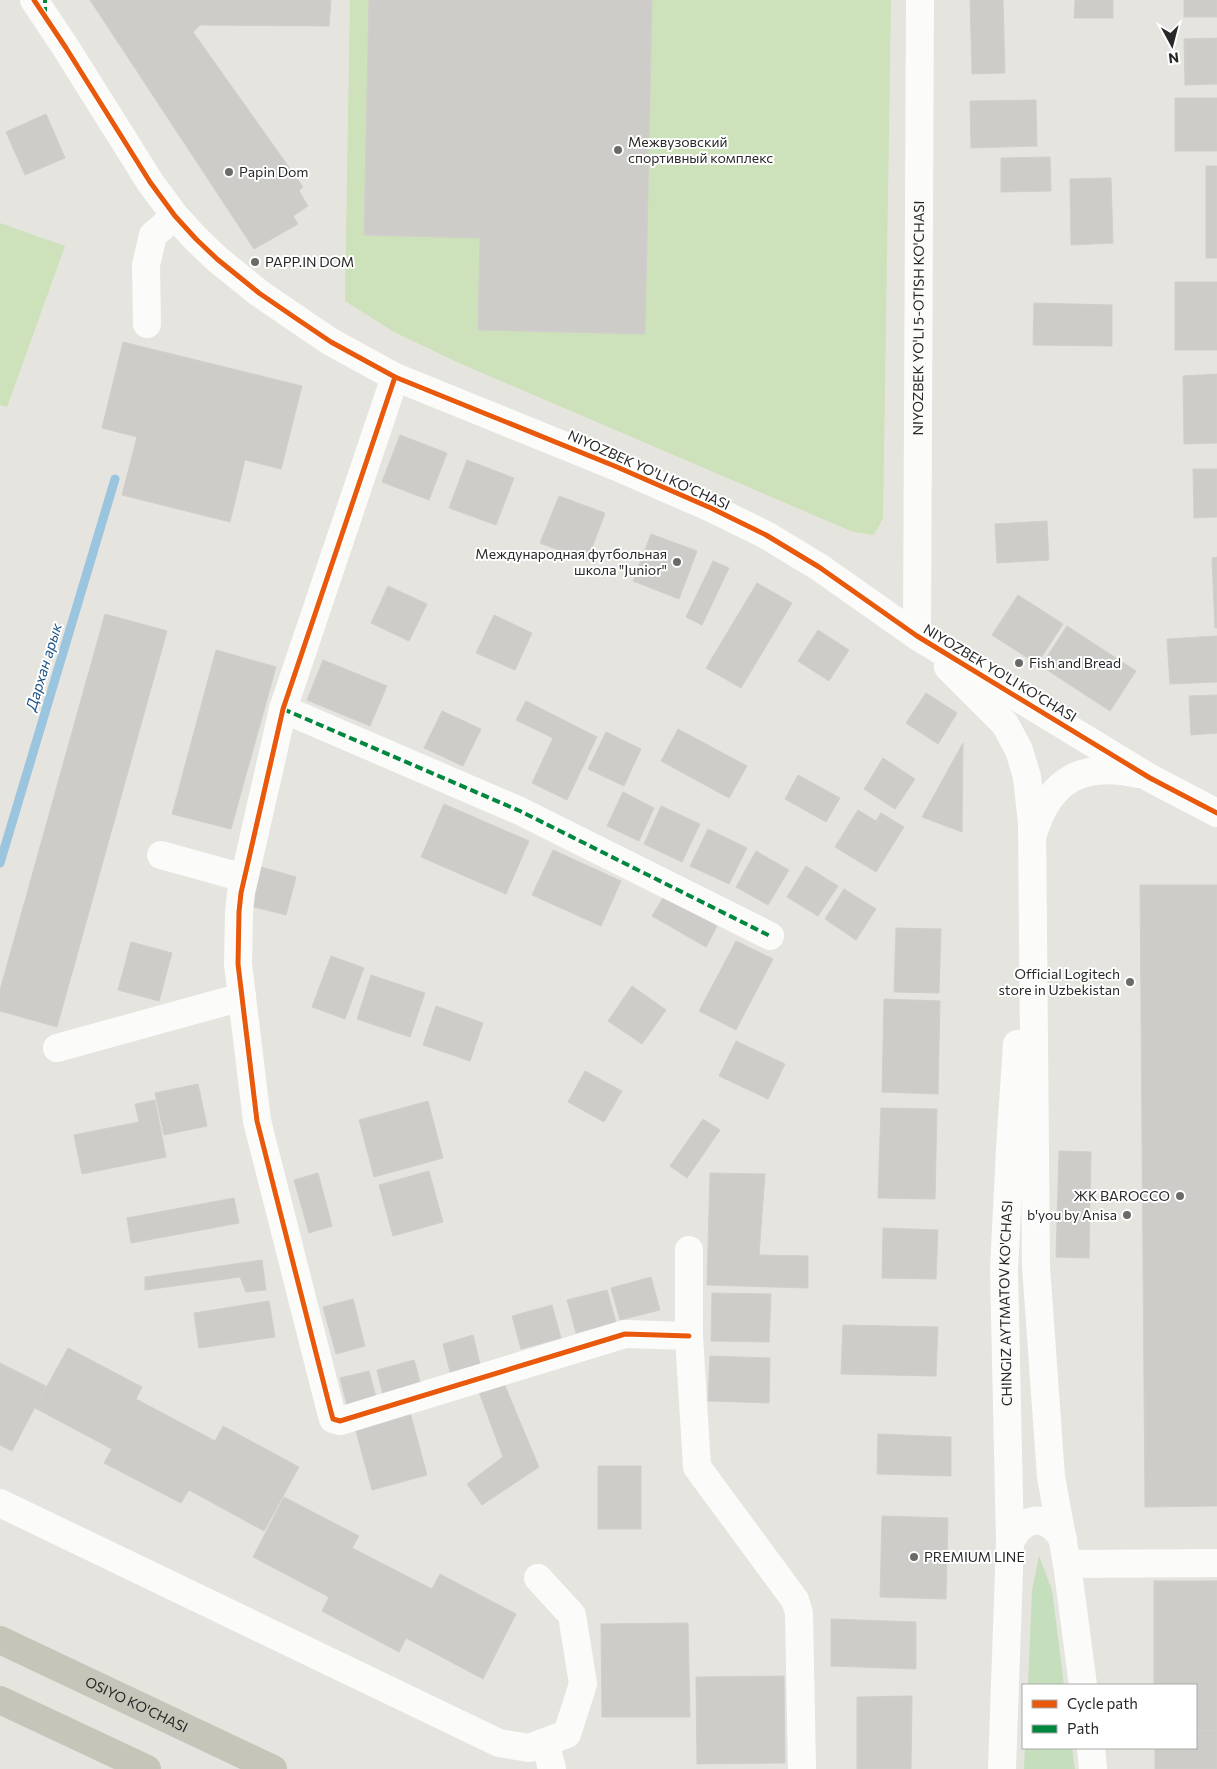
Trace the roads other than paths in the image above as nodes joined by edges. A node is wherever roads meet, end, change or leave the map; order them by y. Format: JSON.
{"nodes":[{"id":1,"x":920,"y":0,"type":"edge"},
{"id":2,"x":41,"y":5,"type":"edge"},
{"id":3,"x":175,"y":216,"type":"junction"},
{"id":4,"x":147,"y":324,"type":"dead end"},
{"id":5,"x":395,"y":377,"type":"junction"},
{"id":6,"x":917,"y":636,"type":"junction"},
{"id":7,"x":283,"y":709,"type":"junction"},
{"id":8,"x":1150,"y":778,"type":"junction"},
{"id":9,"x":1217,"y":813,"type":"edge"},
{"id":10,"x":1032,"y":838,"type":"junction"},
{"id":11,"x":161,"y":855,"type":"dead end"},
{"id":12,"x":244,"y":878,"type":"junction"},
{"id":13,"x":770,"y":936,"type":"dead end"},
{"id":14,"x":242,"y":997,"type":"junction"},
{"id":15,"x":57,"y":1048,"type":"dead end"},
{"id":16,"x":689,"y":1250,"type":"dead end"},
{"id":17,"x":689,"y":1336,"type":"junction"},
{"id":18,"x":0,"y":1503,"type":"edge"},
{"id":19,"x":1010,"y":1542,"type":"junction"},
{"id":20,"x":1065,"y":1552,"type":"junction"},
{"id":21,"x":1217,"y":1562,"type":"edge"},
{"id":22,"x":538,"y":1578,"type":"dead end"},
{"id":23,"x":0,"y":1640,"type":"edge"},
{"id":24,"x":1083,"y":1684,"type":"edge"},
{"id":25,"x":0,"y":1700,"type":"edge"},
{"id":26,"x":545,"y":1742,"type":"junction"},
{"id":27,"x":1091,"y":1749,"type":"edge"},
{"id":28,"x":148,"y":1769,"type":"edge"},
{"id":29,"x":273,"y":1769,"type":"edge"},
{"id":30,"x":552,"y":1769,"type":"edge"},
{"id":31,"x":802,"y":1769,"type":"edge"},
{"id":32,"x":1002,"y":1769,"type":"edge"},
{"id":33,"x":1093,"y":1769,"type":"edge"}],
"edges":[{"from":1,"to":6,"type":"street","name":"NIYOZBEK YO'LI 5-OTISH KO'CHASI"},
{"from":2,"to":3,"type":"street","name":"NIYOZBEK YO'LI KO'CHASI"},
{"from":3,"to":4,"type":"street"},
{"from":3,"to":5,"type":"street","name":"NIYOZBEK YO'LI KO'CHASI"},
{"from":5,"to":6,"type":"street","name":"NIYOZBEK YO'LI KO'CHASI"},
{"from":5,"to":7,"type":"street"},
{"from":6,"to":8,"type":"street","name":"NIYOZBEK YO'LI KO'CHASI"},
{"from":6,"to":10,"type":"street","name":"CHINGIZ AYTMATOV KO'CHASI"},
{"from":7,"to":12,"type":"street"},
{"from":7,"to":13,"type":"street"},
{"from":8,"to":9,"type":"street","name":"NIYOZBEK YO'LI KO'CHASI"},
{"from":8,"to":10,"type":"street","name":"NIYOZBEK YO'LI KO'CHASI"},
{"from":10,"to":19,"type":"street","name":"CHINGIZ AYTMATOV KO'CHASI"},
{"from":10,"to":20,"type":"street","name":"CHINGIZ AYTMATOV KO'CHASI"},
{"from":11,"to":12,"type":"street"},
{"from":12,"to":14,"type":"street"},
{"from":14,"to":15,"type":"street"},
{"from":14,"to":17,"type":"street"},
{"from":16,"to":17,"type":"street"},
{"from":17,"to":31,"type":"street"},
{"from":18,"to":26,"type":"street"},
{"from":19,"to":20,"type":"street"},
{"from":19,"to":32,"type":"street","name":"CHINGIZ AYTMATOV KO'CHASI"},
{"from":20,"to":21,"type":"street"},
{"from":20,"to":24,"type":"street","name":"CHINGIZ AYTMATOV KO'CHASI"},
{"from":22,"to":26,"type":"street"},
{"from":23,"to":29,"type":"main road","name":"OSIYO KO'CHASI"},
{"from":25,"to":28,"type":"main road"},
{"from":26,"to":30,"type":"street"},
{"from":27,"to":33,"type":"street"}]}
